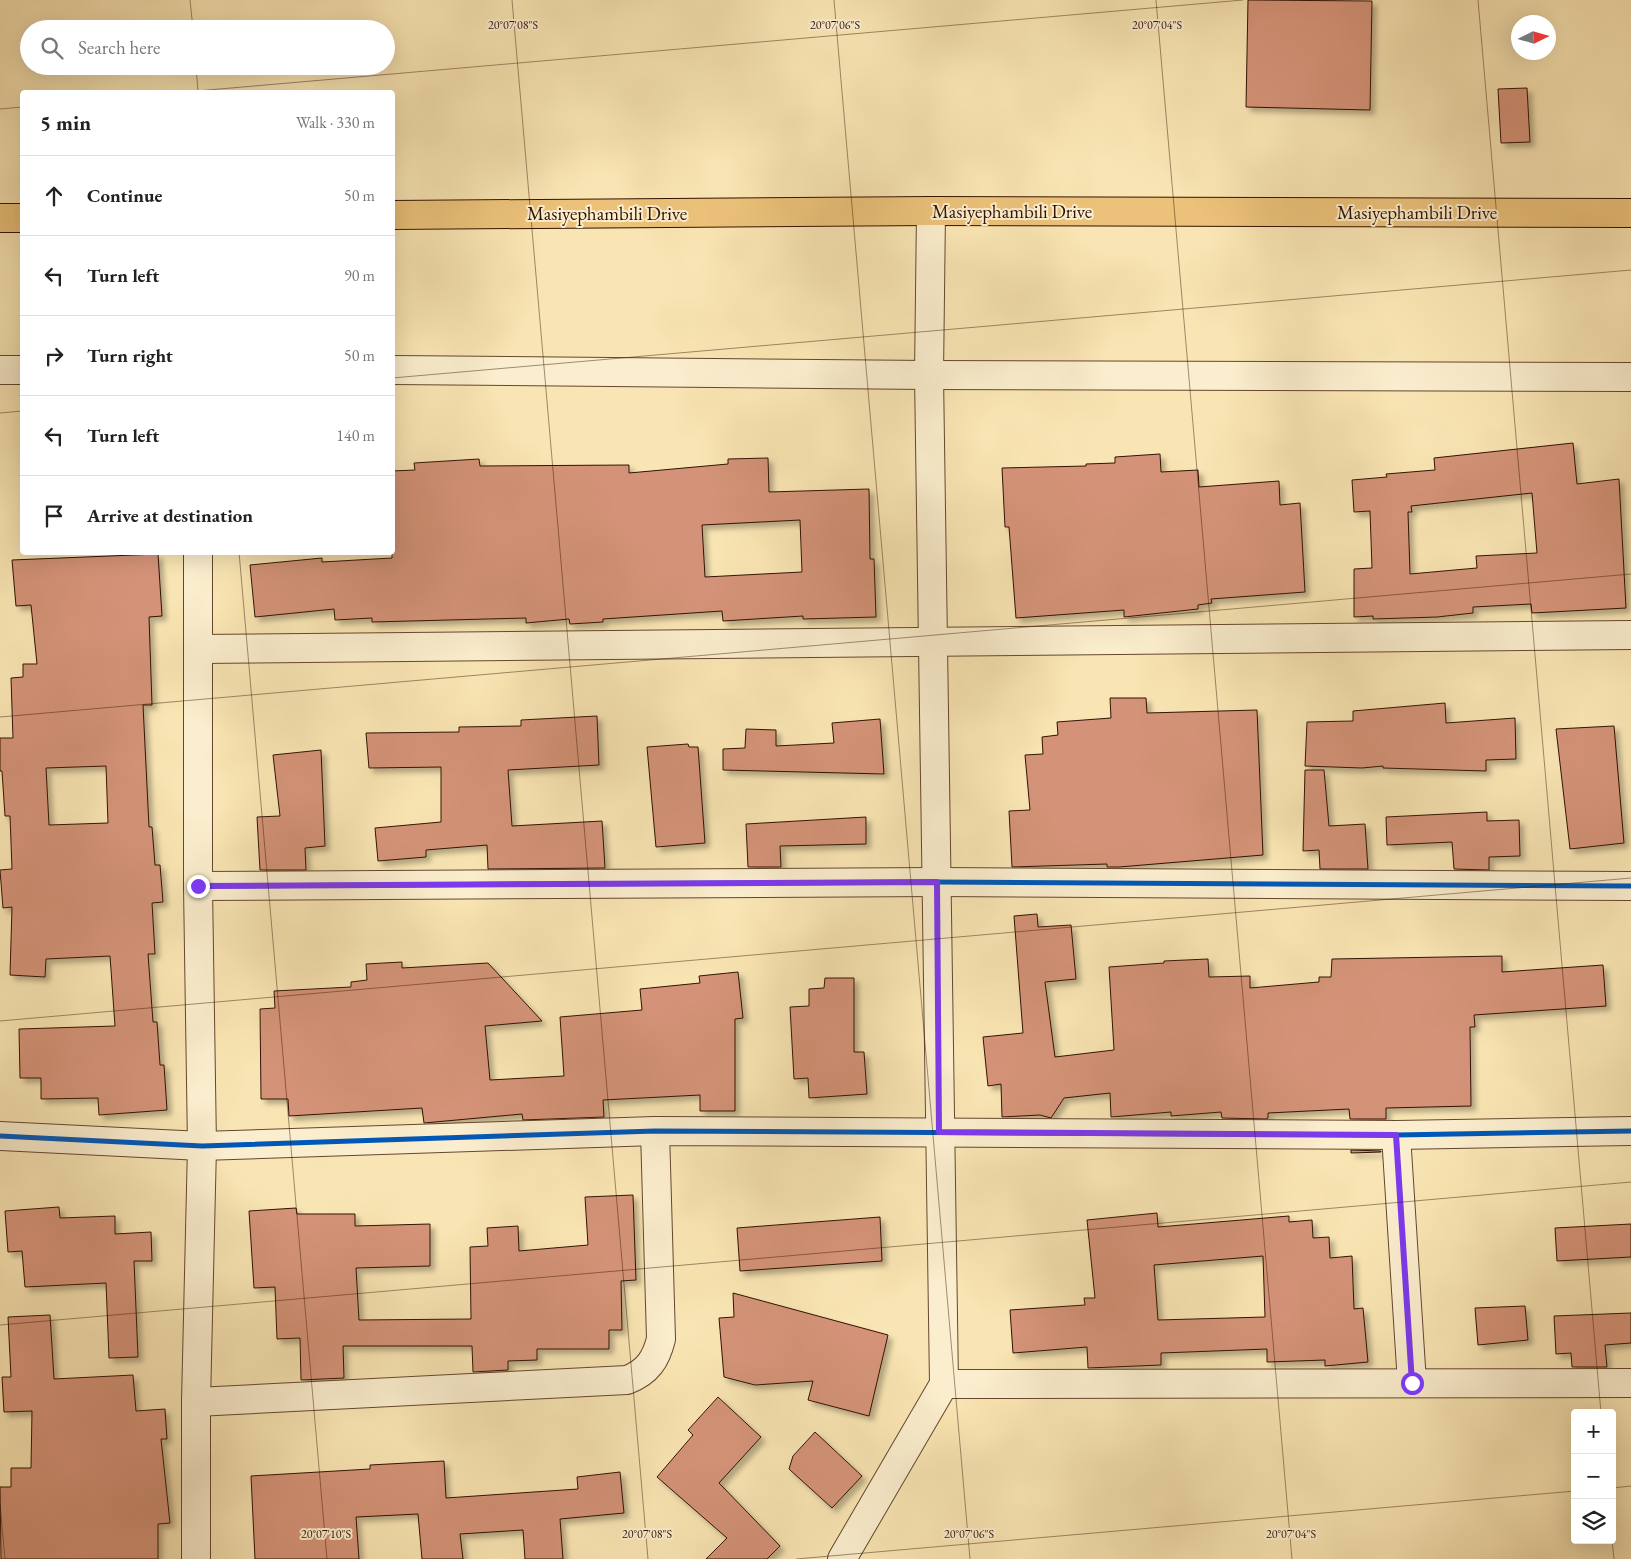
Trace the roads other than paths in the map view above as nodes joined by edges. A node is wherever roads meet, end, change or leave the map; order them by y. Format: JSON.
{"nodes":[{"id":1,"x":931,"y":211,"type":"junction"},
{"id":2,"x":1631,"y":213,"type":"edge"},
{"id":3,"x":395,"y":215,"type":"edge"},
{"id":4,"x":0,"y":218,"type":"edge"},
{"id":5,"x":20,"y":218,"type":"edge"},
{"id":6,"x":0,"y":370,"type":"edge"},
{"id":7,"x":20,"y":370,"type":"edge"},
{"id":8,"x":395,"y":370,"type":"edge"},
{"id":9,"x":929,"y":375,"type":"junction"},
{"id":10,"x":1631,"y":377,"type":"edge"},
{"id":11,"x":198,"y":555,"type":"edge"},
{"id":12,"x":1631,"y":635,"type":"edge"},
{"id":13,"x":934,"y":643,"type":"junction"},
{"id":14,"x":199,"y":649,"type":"junction"},
{"id":15,"x":937,"y":882,"type":"junction"},
{"id":16,"x":198,"y":886,"type":"junction"},
{"id":17,"x":1631,"y":886,"type":"edge"},
{"id":18,"x":655,"y":1131,"type":"junction"},
{"id":19,"x":1631,"y":1131,"type":"edge"},
{"id":20,"x":939,"y":1132,"type":"junction"},
{"id":21,"x":1396,"y":1135,"type":"junction"},
{"id":22,"x":0,"y":1136,"type":"edge"},
{"id":23,"x":202,"y":1146,"type":"junction"},
{"id":24,"x":1412,"y":1383,"type":"junction"},
{"id":25,"x":1631,"y":1383,"type":"edge"},
{"id":26,"x":944,"y":1384,"type":"junction"},
{"id":27,"x":196,"y":1402,"type":"junction"},
{"id":28,"x":196,"y":1559,"type":"edge"},
{"id":29,"x":842,"y":1559,"type":"edge"}],
"edges":[{"from":1,"to":2,"type":"main road","name":"Masiyephambili Drive"},
{"from":1,"to":3,"type":"main road","name":"Masiyephambili Drive"},
{"from":1,"to":9,"type":"street"},
{"from":4,"to":5,"type":"main road"},
{"from":6,"to":7,"type":"street"},
{"from":8,"to":9,"type":"street"},
{"from":9,"to":10,"type":"street"},
{"from":9,"to":13,"type":"street"},
{"from":11,"to":14,"type":"street"},
{"from":12,"to":13,"type":"street"},
{"from":13,"to":14,"type":"street"},
{"from":13,"to":15,"type":"street"},
{"from":14,"to":16,"type":"street"},
{"from":15,"to":16,"type":"street"},
{"from":15,"to":17,"type":"street"},
{"from":15,"to":20,"type":"street"},
{"from":16,"to":23,"type":"street"},
{"from":18,"to":20,"type":"street"},
{"from":18,"to":23,"type":"street"},
{"from":18,"to":27,"type":"street"},
{"from":19,"to":21,"type":"street"},
{"from":20,"to":21,"type":"street"},
{"from":20,"to":26,"type":"street"},
{"from":21,"to":24,"type":"street"},
{"from":22,"to":23,"type":"street"},
{"from":23,"to":27,"type":"street"},
{"from":24,"to":25,"type":"street"},
{"from":24,"to":26,"type":"street"},
{"from":26,"to":29,"type":"street"},
{"from":27,"to":28,"type":"street"}]}
